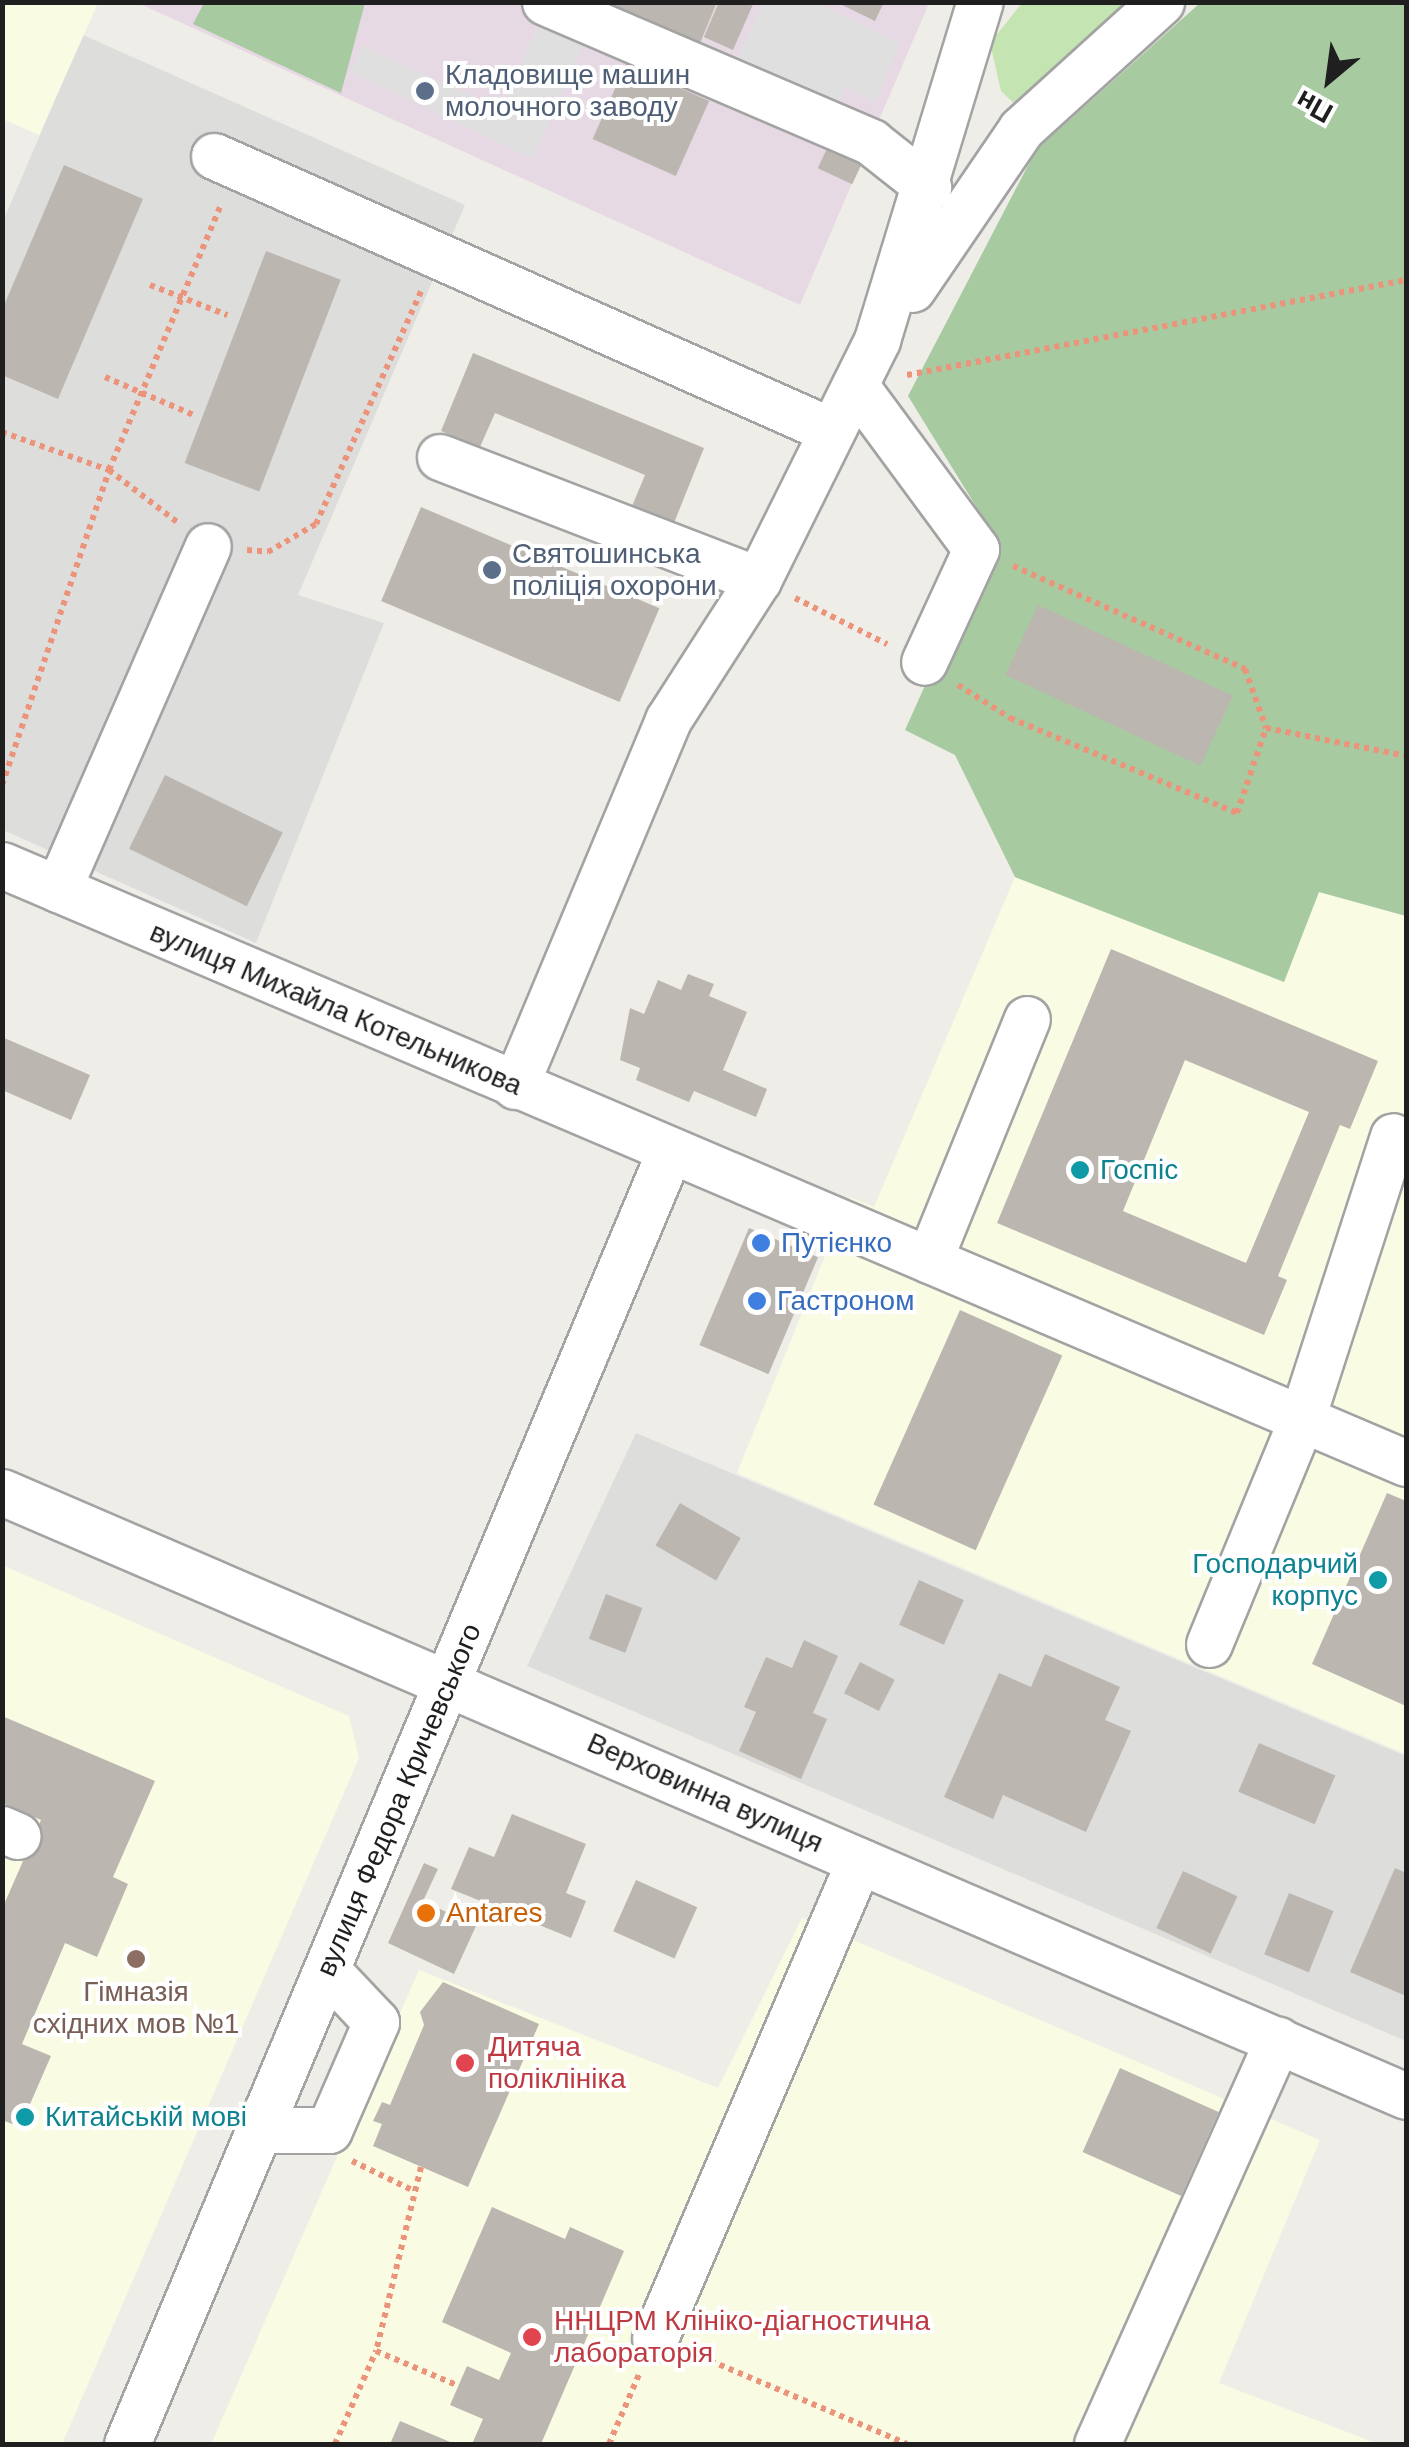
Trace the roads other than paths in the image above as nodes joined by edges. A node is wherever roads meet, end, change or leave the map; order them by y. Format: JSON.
{"nodes":[{"id":1,"x":546,"y":2,"type":"edge"},
{"id":2,"x":980,"y":2,"type":"edge"},
{"id":3,"x":1160,"y":2,"type":"edge"},
{"id":4,"x":226,"y":162,"type":"road end"},
{"id":5,"x":928,"y":187,"type":"junction"},
{"id":6,"x":877,"y":340,"type":"junction"},
{"id":7,"x":855,"y":385,"type":"junction"},
{"id":8,"x":832,"y":431,"type":"junction"},
{"id":9,"x":440,"y":457,"type":"dead end"},
{"id":10,"x":208,"y":546,"type":"road end"},
{"id":11,"x":758,"y":580,"type":"junction"},
{"id":12,"x":924,"y":662,"type":"road end"},
{"id":13,"x":2,"y":866,"type":"edge"},
{"id":14,"x":58,"y":889,"type":"junction"},
{"id":15,"x":1026,"y":1019,"type":"dead end"},
{"id":16,"x":516,"y":1086,"type":"junction"},
{"id":17,"x":1393,"y":1136,"type":"dead end"},
{"id":18,"x":668,"y":1154,"type":"junction"},
{"id":19,"x":929,"y":1260,"type":"junction"},
{"id":20,"x":1302,"y":1418,"type":"junction"},
{"id":21,"x":1406,"y":1463,"type":"edge"},
{"id":22,"x":2,"y":1492,"type":"edge"},
{"id":23,"x":1208,"y":1644,"type":"dead end"},
{"id":24,"x":448,"y":1681,"type":"junction"},
{"id":25,"x":859,"y":1861,"type":"junction"},
{"id":26,"x":327,"y":1970,"type":"junction"},
{"id":27,"x":1278,"y":2040,"type":"junction"},
{"id":28,"x":1406,"y":2096,"type":"edge"},
{"id":29,"x":259,"y":2130,"type":"junction"},
{"id":30,"x":655,"y":2338,"type":"road end"},
{"id":31,"x":127,"y":2444,"type":"edge"},
{"id":32,"x":1097,"y":2444,"type":"edge"}],
"edges":[{"from":1,"to":5,"type":"street"},
{"from":2,"to":5,"type":"street"},
{"from":3,"to":6,"type":"street"},
{"from":4,"to":8,"type":"street"},
{"from":5,"to":6,"type":"street"},
{"from":6,"to":7,"type":"street"},
{"from":7,"to":8,"type":"street"},
{"from":7,"to":12,"type":"street"},
{"from":8,"to":11,"type":"street"},
{"from":9,"to":11,"type":"street"},
{"from":10,"to":14,"type":"street"},
{"from":11,"to":16,"type":"street"},
{"from":13,"to":14,"type":"street","name":"вулиця Михайла Котельникова"},
{"from":14,"to":16,"type":"street","name":"вулиця Михайла Котельникова"},
{"from":15,"to":19,"type":"street"},
{"from":16,"to":18,"type":"street","name":"вулиця Михайла Котельникова"},
{"from":17,"to":20,"type":"street"},
{"from":18,"to":19,"type":"street","name":"вулиця Михайла Котельникова"},
{"from":18,"to":24,"type":"street","name":"вулиця Федора Кричевського"},
{"from":19,"to":20,"type":"street","name":"вулиця Михайла Котельникова"},
{"from":20,"to":21,"type":"street","name":"вулиця Михайла Котельникова"},
{"from":20,"to":23,"type":"street"},
{"from":22,"to":24,"type":"street","name":"Верховинна вулиця"},
{"from":24,"to":25,"type":"street","name":"Верховинна вулиця"},
{"from":24,"to":26,"type":"street","name":"вулиця Федора Кричевського"},
{"from":25,"to":27,"type":"street","name":"Верховинна вулиця"},
{"from":25,"to":30,"type":"street"},
{"from":26,"to":29,"type":"street","name":"вулиця Федора Кричевського"},
{"from":26,"to":29,"type":"street"},
{"from":27,"to":28,"type":"street","name":"Верховинна вулиця"},
{"from":27,"to":32,"type":"street"},
{"from":29,"to":31,"type":"street","name":"вулиця Федора Кричевського"}]}
